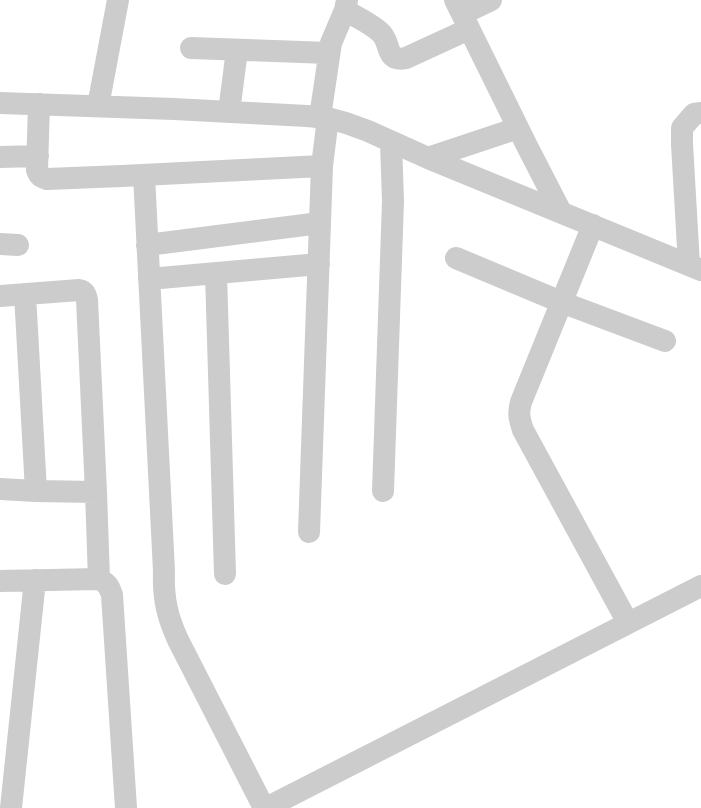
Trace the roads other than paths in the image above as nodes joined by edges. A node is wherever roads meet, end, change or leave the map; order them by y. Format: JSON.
{"nodes":[{"id":1,"x":118,"y":0,"type":"edge"},
{"id":2,"x":491,"y":0,"type":"edge"},
{"id":3,"x":346,"y":5,"type":"edge"},
{"id":4,"x":462,"y":14,"type":"edge"},
{"id":5,"x":191,"y":48,"type":"dead end"},
{"id":6,"x":237,"y":50,"type":"junction"},
{"id":7,"x":329,"y":53,"type":"junction"},
{"id":8,"x":0,"y":103,"type":"edge"},
{"id":9,"x":39,"y":104,"type":"junction"},
{"id":10,"x":98,"y":106,"type":"junction"},
{"id":11,"x":229,"y":112,"type":"junction"},
{"id":12,"x":701,"y":113,"type":"edge"},
{"id":13,"x":324,"y":118,"type":"junction"},
{"id":14,"x":518,"y":128,"type":"junction"},
{"id":15,"x":391,"y":142,"type":"junction"},
{"id":16,"x":38,"y":156,"type":"junction"},
{"id":17,"x":0,"y":157,"type":"edge"},
{"id":18,"x":428,"y":158,"type":"junction"},
{"id":19,"x":322,"y":166,"type":"junction"},
{"id":20,"x":144,"y":175,"type":"junction"},
{"id":21,"x":562,"y":212,"type":"junction"},
{"id":22,"x":320,"y":223,"type":"junction"},
{"id":23,"x":593,"y":225,"type":"junction"},
{"id":24,"x":147,"y":245,"type":"junction"},
{"id":25,"x":456,"y":258,"type":"dead end"},
{"id":26,"x":319,"y":264,"type":"junction"},
{"id":27,"x":695,"y":267,"type":"edge"},
{"id":28,"x":216,"y":273,"type":"junction"},
{"id":29,"x":149,"y":279,"type":"junction"},
{"id":30,"x":25,"y":294,"type":"junction"},
{"id":31,"x":0,"y":296,"type":"edge"},
{"id":32,"x":561,"y":302,"type":"junction"},
{"id":33,"x":665,"y":341,"type":"dead end"},
{"id":34,"x":0,"y":489,"type":"edge"},
{"id":35,"x":36,"y":491,"type":"junction"},
{"id":36,"x":383,"y":491,"type":"dead end"},
{"id":37,"x":96,"y":492,"type":"junction"},
{"id":38,"x":309,"y":532,"type":"dead end"},
{"id":39,"x":225,"y":574,"type":"dead end"},
{"id":40,"x":99,"y":579,"type":"junction"},
{"id":41,"x":35,"y":580,"type":"junction"},
{"id":42,"x":0,"y":581,"type":"edge"},
{"id":43,"x":701,"y":586,"type":"edge"},
{"id":44,"x":628,"y":623,"type":"junction"},
{"id":45,"x":11,"y":808,"type":"edge"},
{"id":46,"x":126,"y":808,"type":"edge"},
{"id":47,"x":265,"y":808,"type":"edge"}],
"edges":[{"from":1,"to":10,"type":"street"},
{"from":2,"to":4,"type":"street"},
{"from":3,"to":4,"type":"street"},
{"from":3,"to":7,"type":"street"},
{"from":4,"to":14,"type":"street"},
{"from":5,"to":6,"type":"street"},
{"from":6,"to":7,"type":"street"},
{"from":6,"to":11,"type":"street"},
{"from":7,"to":13,"type":"street"},
{"from":8,"to":9,"type":"street"},
{"from":9,"to":10,"type":"street"},
{"from":9,"to":16,"type":"street"},
{"from":10,"to":11,"type":"street"},
{"from":11,"to":13,"type":"street"},
{"from":12,"to":27,"type":"street"},
{"from":13,"to":15,"type":"street"},
{"from":13,"to":19,"type":"street"},
{"from":14,"to":18,"type":"street"},
{"from":14,"to":21,"type":"street"},
{"from":15,"to":18,"type":"street"},
{"from":15,"to":36,"type":"street"},
{"from":16,"to":17,"type":"street"},
{"from":16,"to":20,"type":"street"},
{"from":18,"to":21,"type":"street"},
{"from":19,"to":20,"type":"street"},
{"from":19,"to":22,"type":"street"},
{"from":20,"to":24,"type":"street"},
{"from":21,"to":23,"type":"street"},
{"from":22,"to":24,"type":"street"},
{"from":22,"to":26,"type":"street"},
{"from":23,"to":27,"type":"street"},
{"from":23,"to":32,"type":"street"},
{"from":24,"to":29,"type":"street"},
{"from":25,"to":32,"type":"street"},
{"from":26,"to":28,"type":"street"},
{"from":26,"to":38,"type":"street"},
{"from":28,"to":29,"type":"street"},
{"from":28,"to":39,"type":"street"},
{"from":29,"to":47,"type":"street"},
{"from":30,"to":31,"type":"street"},
{"from":30,"to":35,"type":"street"},
{"from":30,"to":37,"type":"street"},
{"from":32,"to":33,"type":"street"},
{"from":32,"to":44,"type":"street"},
{"from":34,"to":35,"type":"street"},
{"from":35,"to":37,"type":"street"},
{"from":37,"to":40,"type":"street"},
{"from":40,"to":41,"type":"street"},
{"from":40,"to":46,"type":"street"},
{"from":41,"to":42,"type":"street"},
{"from":41,"to":45,"type":"street"},
{"from":43,"to":44,"type":"street"},
{"from":44,"to":47,"type":"street"}]}
